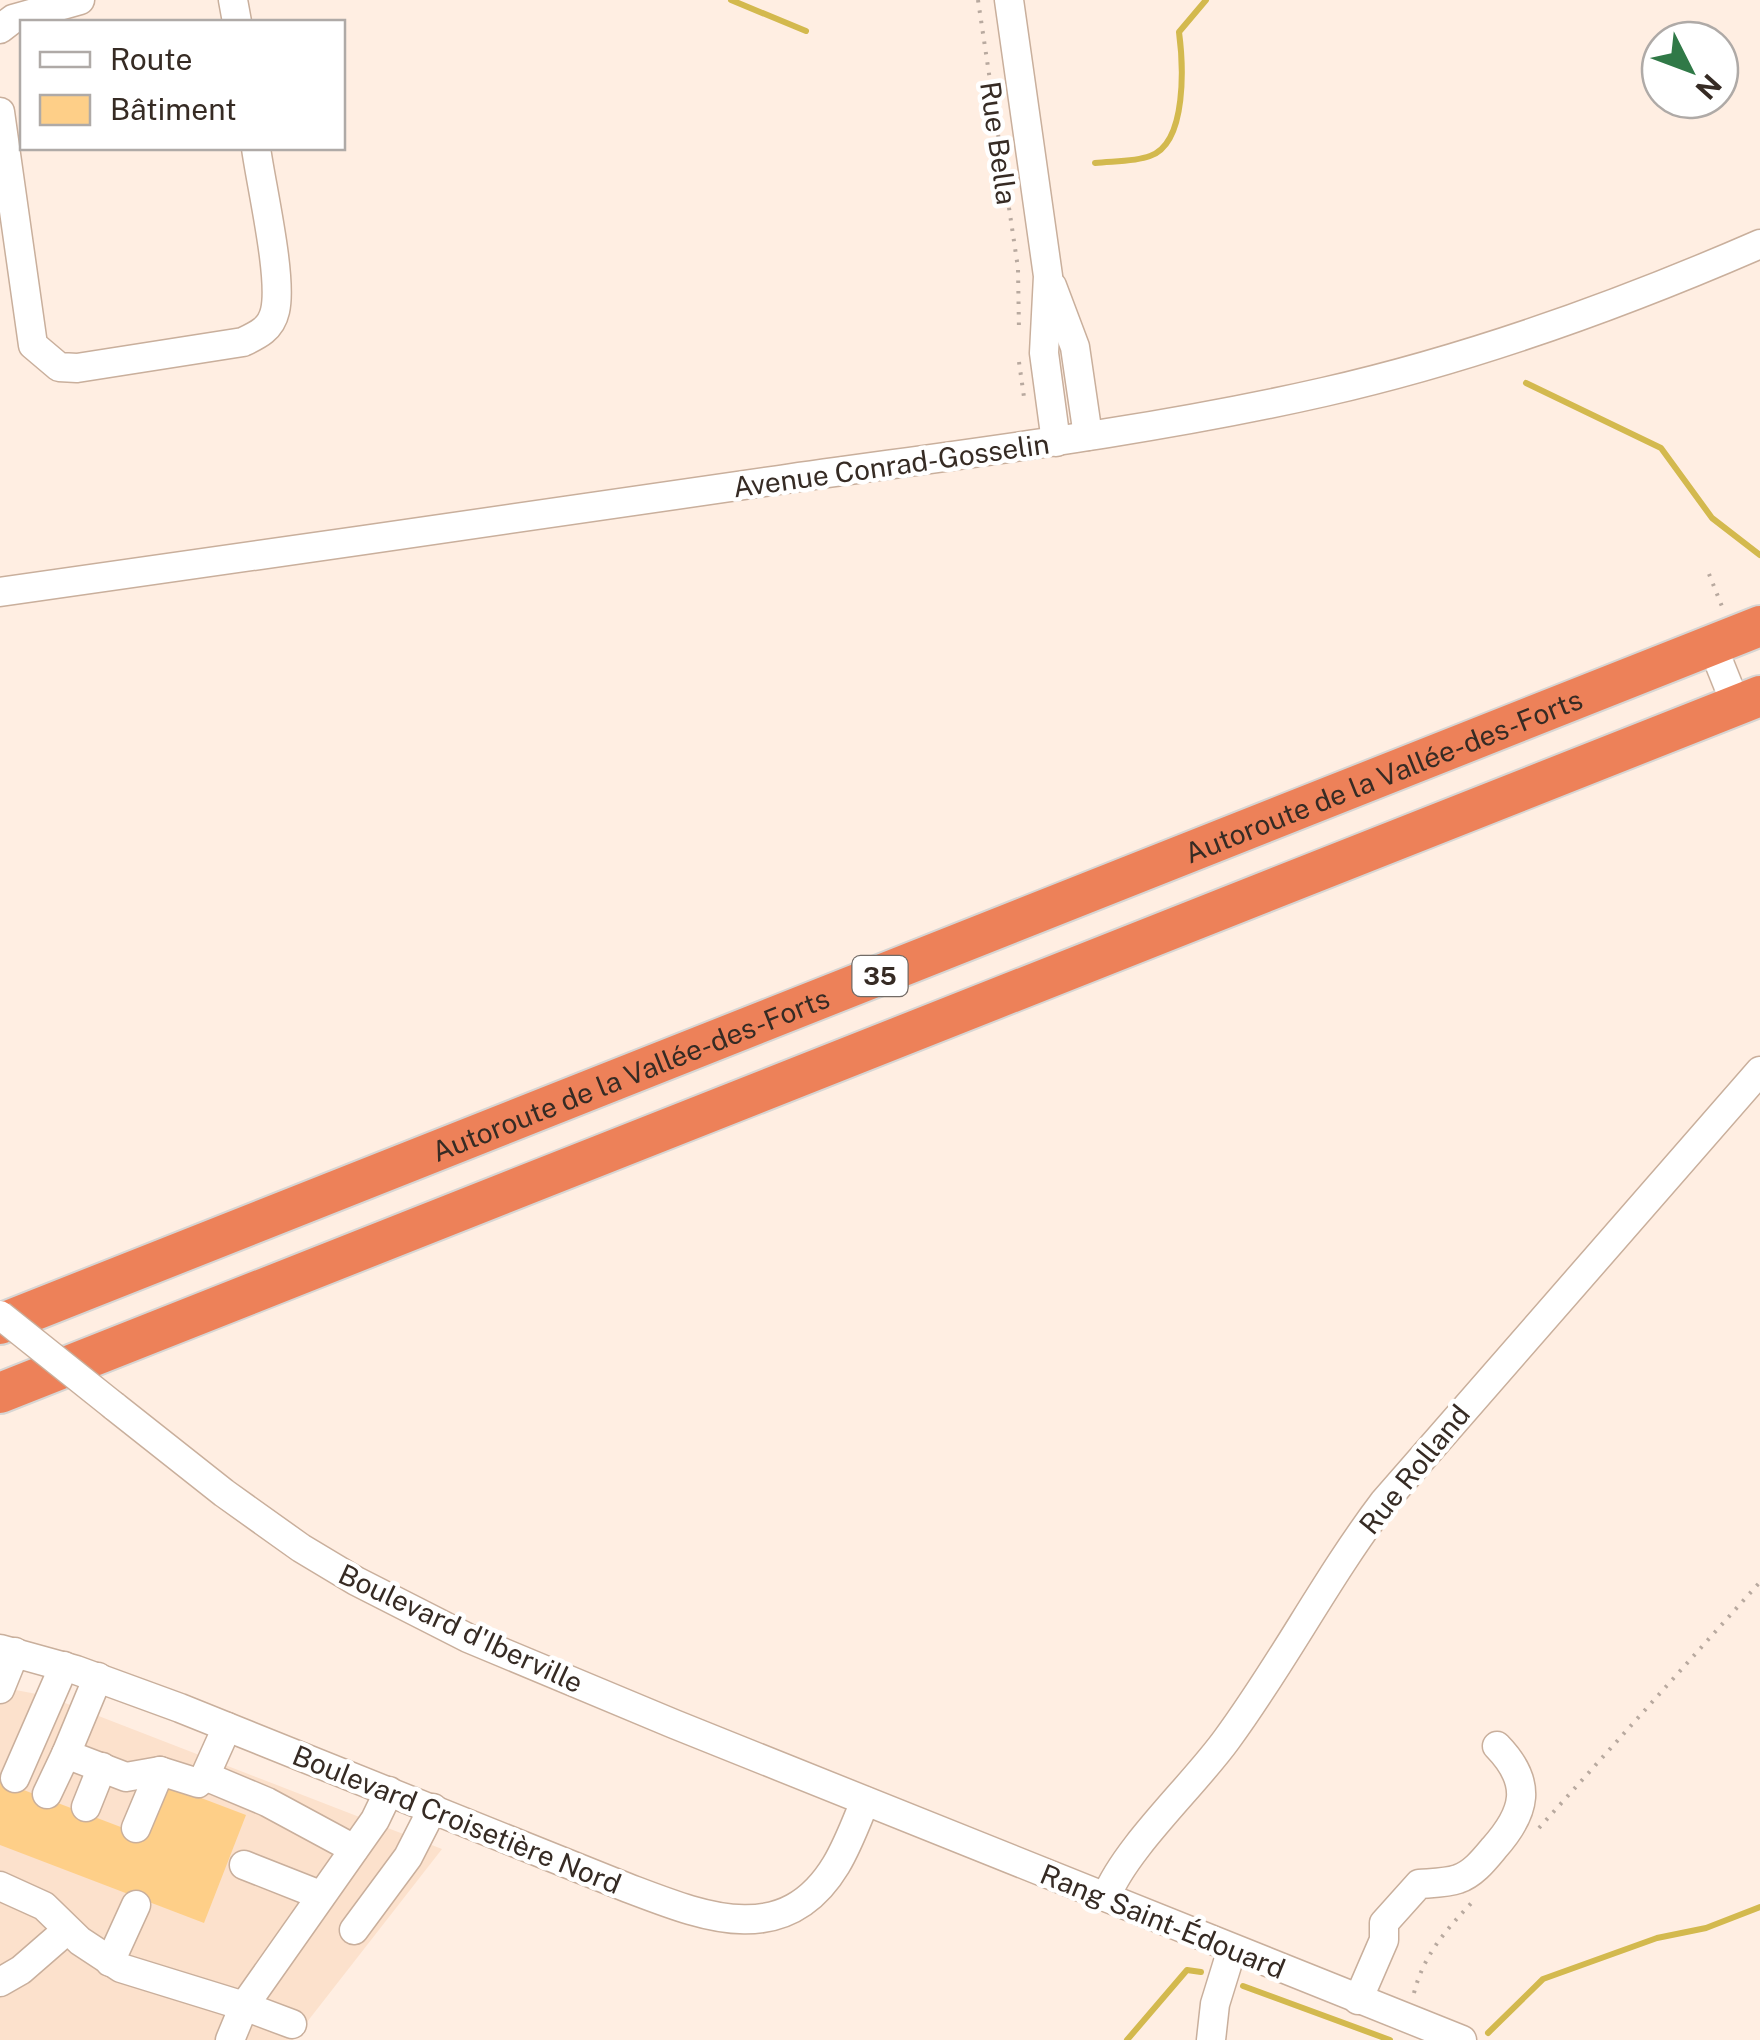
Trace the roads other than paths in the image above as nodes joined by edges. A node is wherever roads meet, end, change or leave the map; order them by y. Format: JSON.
{"nodes":[{"id":1,"x":80,"y":0,"type":"edge"},
{"id":2,"x":1009,"y":0,"type":"edge"},
{"id":3,"x":0,"y":29,"type":"edge"},
{"id":4,"x":0,"y":112,"type":"edge"},
{"id":5,"x":256,"y":150,"type":"edge"},
{"id":6,"x":1760,"y":244,"type":"edge"},
{"id":7,"x":1048,"y":276,"type":"junction"},
{"id":8,"x":1088,"y":436,"type":"junction"},
{"id":9,"x":1056,"y":442,"type":"junction"},
{"id":10,"x":0,"y":592,"type":"edge"},
{"id":11,"x":1735,"y":636,"type":"edge"},
{"id":12,"x":1748,"y":701,"type":"edge"},
{"id":13,"x":1760,"y":1071,"type":"edge"},
{"id":14,"x":0,"y":1314,"type":"edge"},
{"id":15,"x":0,"y":1324,"type":"edge"},
{"id":16,"x":0,"y":1394,"type":"edge"},
{"id":17,"x":7,"y":1650,"type":"edge"},
{"id":18,"x":64,"y":1666,"type":"junction"},
{"id":19,"x":98,"y":1678,"type":"junction"},
{"id":20,"x":0,"y":1689,"type":"edge"},
{"id":21,"x":228,"y":1726,"type":"junction"},
{"id":22,"x":1497,"y":1746,"type":"dead end"},
{"id":23,"x":66,"y":1754,"type":"junction"},
{"id":24,"x":102,"y":1768,"type":"junction"},
{"id":25,"x":160,"y":1770,"type":"junction"},
{"id":26,"x":206,"y":1776,"type":"junction"},
{"id":27,"x":15,"y":1778,"type":"dead end"},
{"id":28,"x":389,"y":1791,"type":"junction"},
{"id":29,"x":47,"y":1794,"type":"dead end"},
{"id":30,"x":865,"y":1801,"type":"junction"},
{"id":31,"x":86,"y":1807,"type":"dead end"},
{"id":32,"x":433,"y":1808,"type":"junction"},
{"id":33,"x":136,"y":1828,"type":"dead end"},
{"id":34,"x":354,"y":1849,"type":"junction"},
{"id":35,"x":244,"y":1865,"type":"dead end"},
{"id":36,"x":0,"y":1886,"type":"edge"},
{"id":37,"x":320,"y":1895,"type":"junction"},
{"id":38,"x":1106,"y":1897,"type":"junction"},
{"id":39,"x":136,"y":1905,"type":"dead end"},
{"id":40,"x":66,"y":1930,"type":"junction"},
{"id":41,"x":354,"y":1930,"type":"dead end"},
{"id":42,"x":1232,"y":1949,"type":"junction"},
{"id":43,"x":110,"y":1962,"type":"junction"},
{"id":44,"x":0,"y":1982,"type":"edge"},
{"id":45,"x":1358,"y":2000,"type":"junction"},
{"id":46,"x":244,"y":2006,"type":"junction"},
{"id":47,"x":292,"y":2024,"type":"dead end"},
{"id":48,"x":230,"y":2040,"type":"edge"},
{"id":49,"x":1211,"y":2040,"type":"edge"},
{"id":50,"x":1462,"y":2040,"type":"edge"}],
"edges":[{"from":1,"to":3,"type":"street"},
{"from":2,"to":7,"type":"street","name":"Rue Bella"},
{"from":4,"to":5,"type":"street"},
{"from":6,"to":8,"type":"street","name":"Avenue Conrad-Gosselin"},
{"from":7,"to":8,"type":"street","name":"Rue Bella"},
{"from":7,"to":9,"type":"street","name":"Rue Bella"},
{"from":8,"to":9,"type":"street","name":"Avenue Conrad-Gosselin"},
{"from":9,"to":10,"type":"street","name":"Avenue Conrad-Gosselin"},
{"from":11,"to":12,"type":"street"},
{"from":11,"to":15,"type":"highway","name":"Autoroute de la Vallée-des-Forts","number":"35"},
{"from":12,"to":16,"type":"highway","number":"35"},
{"from":13,"to":38,"type":"street","name":"Rue Rolland"},
{"from":14,"to":30,"type":"street","name":"Boulevard d'Iberville","bridge":true},
{"from":17,"to":18,"type":"street","name":"Boulevard Croisetière Nord"},
{"from":17,"to":20,"type":"street"},
{"from":18,"to":19,"type":"street","name":"Boulevard Croisetière Nord"},
{"from":18,"to":27,"type":"street"},
{"from":19,"to":21,"type":"street","name":"Boulevard Croisetière Nord"},
{"from":19,"to":23,"type":"street"},
{"from":21,"to":26,"type":"street"},
{"from":21,"to":28,"type":"street","name":"Boulevard Croisetière Nord"},
{"from":22,"to":45,"type":"street"},
{"from":23,"to":24,"type":"street"},
{"from":23,"to":29,"type":"street"},
{"from":24,"to":25,"type":"street"},
{"from":24,"to":31,"type":"street"},
{"from":25,"to":26,"type":"street"},
{"from":25,"to":33,"type":"street"},
{"from":26,"to":34,"type":"street"},
{"from":28,"to":32,"type":"street","name":"Boulevard Croisetière Nord"},
{"from":28,"to":34,"type":"street"},
{"from":30,"to":32,"type":"street","name":"Boulevard Croisetière Nord"},
{"from":30,"to":38,"type":"street","name":"Rang Saint-Édouard"},
{"from":32,"to":41,"type":"street"},
{"from":34,"to":37,"type":"street"},
{"from":35,"to":37,"type":"street"},
{"from":36,"to":40,"type":"street"},
{"from":37,"to":46,"type":"street"},
{"from":38,"to":42,"type":"street","name":"Rang Saint-Édouard"},
{"from":39,"to":43,"type":"street"},
{"from":40,"to":43,"type":"street"},
{"from":40,"to":44,"type":"street"},
{"from":42,"to":45,"type":"street","name":"Rang Saint-Édouard"},
{"from":42,"to":49,"type":"street"},
{"from":43,"to":46,"type":"street"},
{"from":45,"to":50,"type":"street","name":"Rang Saint-Édouard"},
{"from":46,"to":47,"type":"street"},
{"from":46,"to":48,"type":"street"}]}
